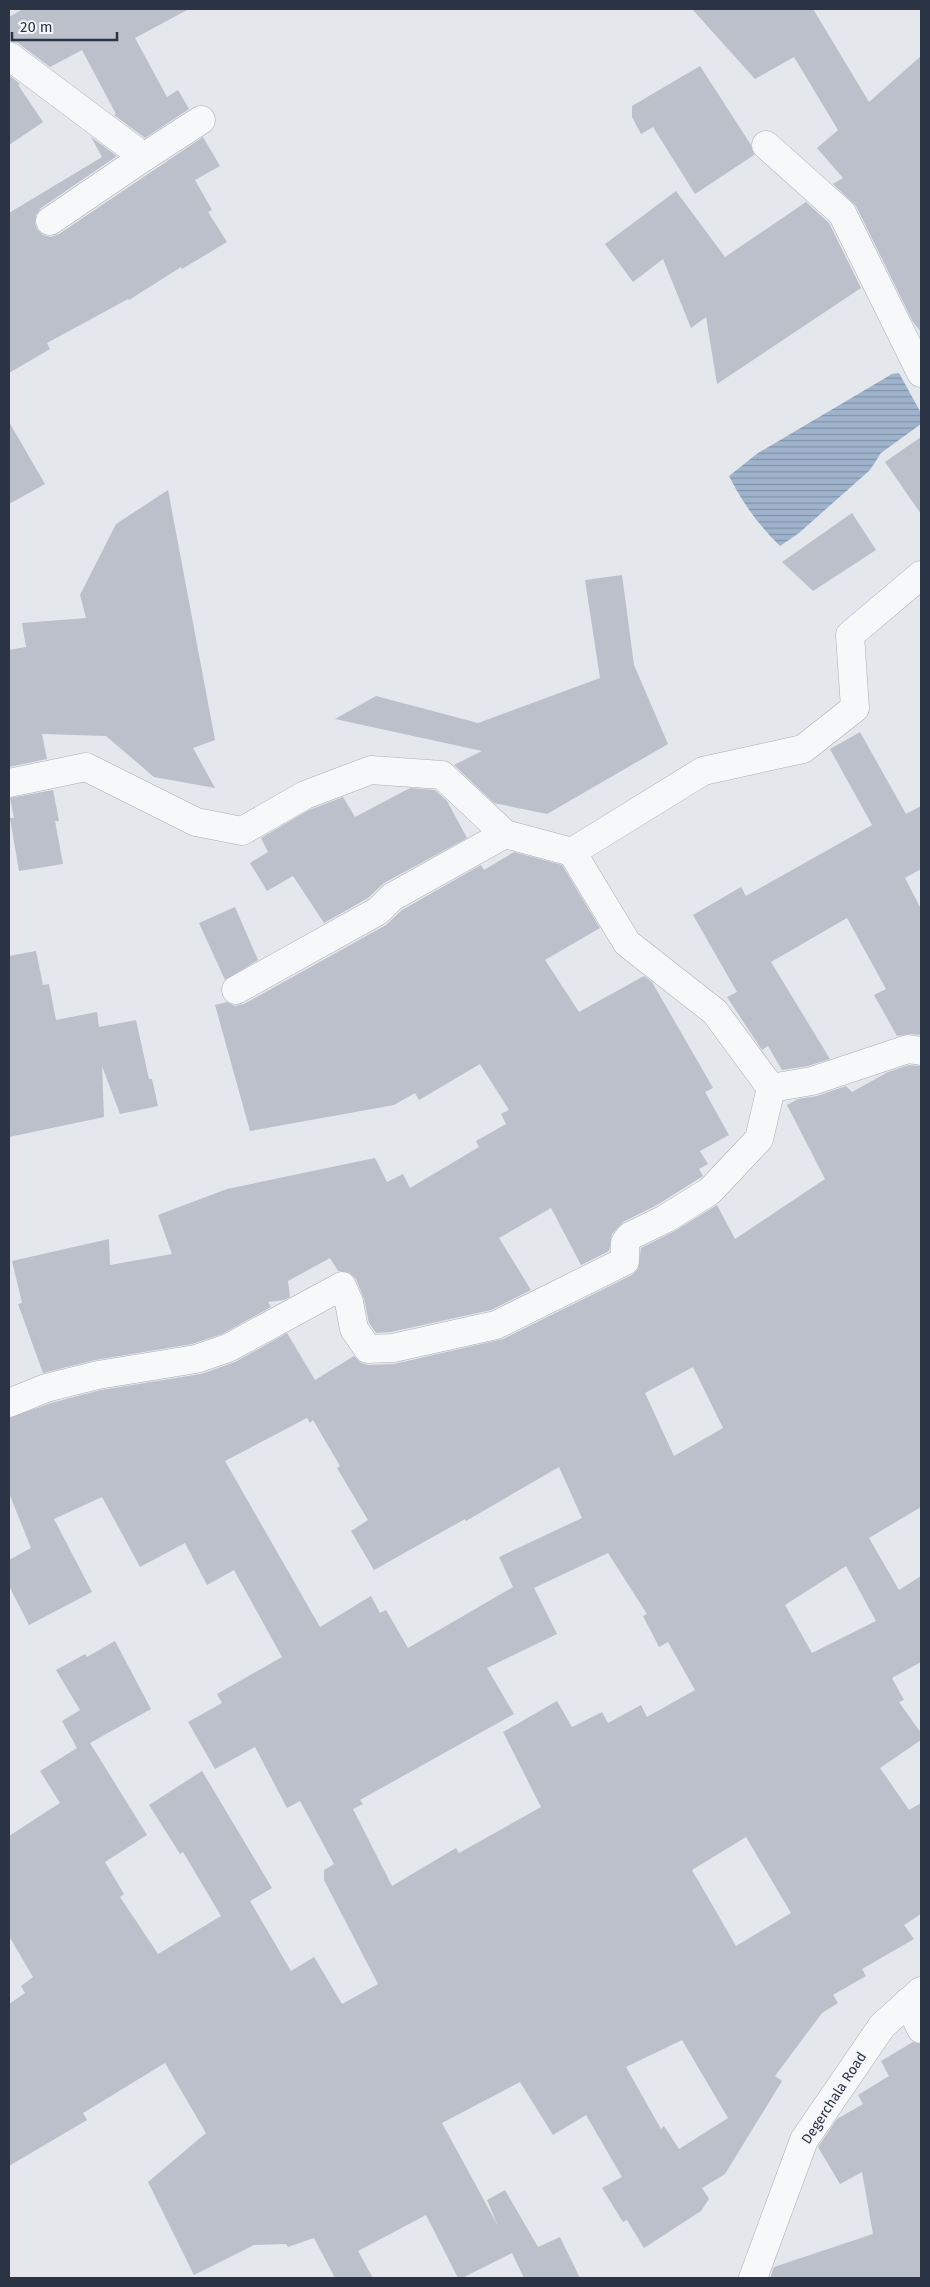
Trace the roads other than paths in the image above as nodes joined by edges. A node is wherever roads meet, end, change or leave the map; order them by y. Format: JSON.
{"nodes":[{"id":1,"x":9,"y":56,"type":"edge"},
{"id":2,"x":200,"y":120,"type":"dead end"},
{"id":3,"x":766,"y":145,"type":"dead end"},
{"id":4,"x":144,"y":157,"type":"junction"},
{"id":5,"x":50,"y":221,"type":"dead end"},
{"id":6,"x":921,"y":373,"type":"edge"},
{"id":7,"x":921,"y":575,"type":"edge"},
{"id":8,"x":9,"y":783,"type":"edge"},
{"id":9,"x":505,"y":834,"type":"junction"},
{"id":10,"x":572,"y":852,"type":"junction"},
{"id":11,"x":236,"y":990,"type":"dead end"},
{"id":12,"x":921,"y":1051,"type":"edge"},
{"id":13,"x":771,"y":1088,"type":"junction"},
{"id":14,"x":9,"y":1403,"type":"edge"},
{"id":15,"x":915,"y":1997,"type":"edge"},
{"id":16,"x":921,"y":2029,"type":"edge"},
{"id":17,"x":752,"y":2278,"type":"edge"}],
"edges":[{"from":1,"to":4,"type":"street"},
{"from":2,"to":4,"type":"street"},
{"from":3,"to":6,"type":"street"},
{"from":4,"to":5,"type":"street"},
{"from":7,"to":10,"type":"street"},
{"from":8,"to":9,"type":"street"},
{"from":9,"to":10,"type":"street"},
{"from":9,"to":11,"type":"street"},
{"from":10,"to":13,"type":"street"},
{"from":12,"to":13,"type":"street"},
{"from":13,"to":14,"type":"street"},
{"from":15,"to":16,"type":"street"},
{"from":15,"to":17,"type":"street","name":"Degerchala Road"}]}
